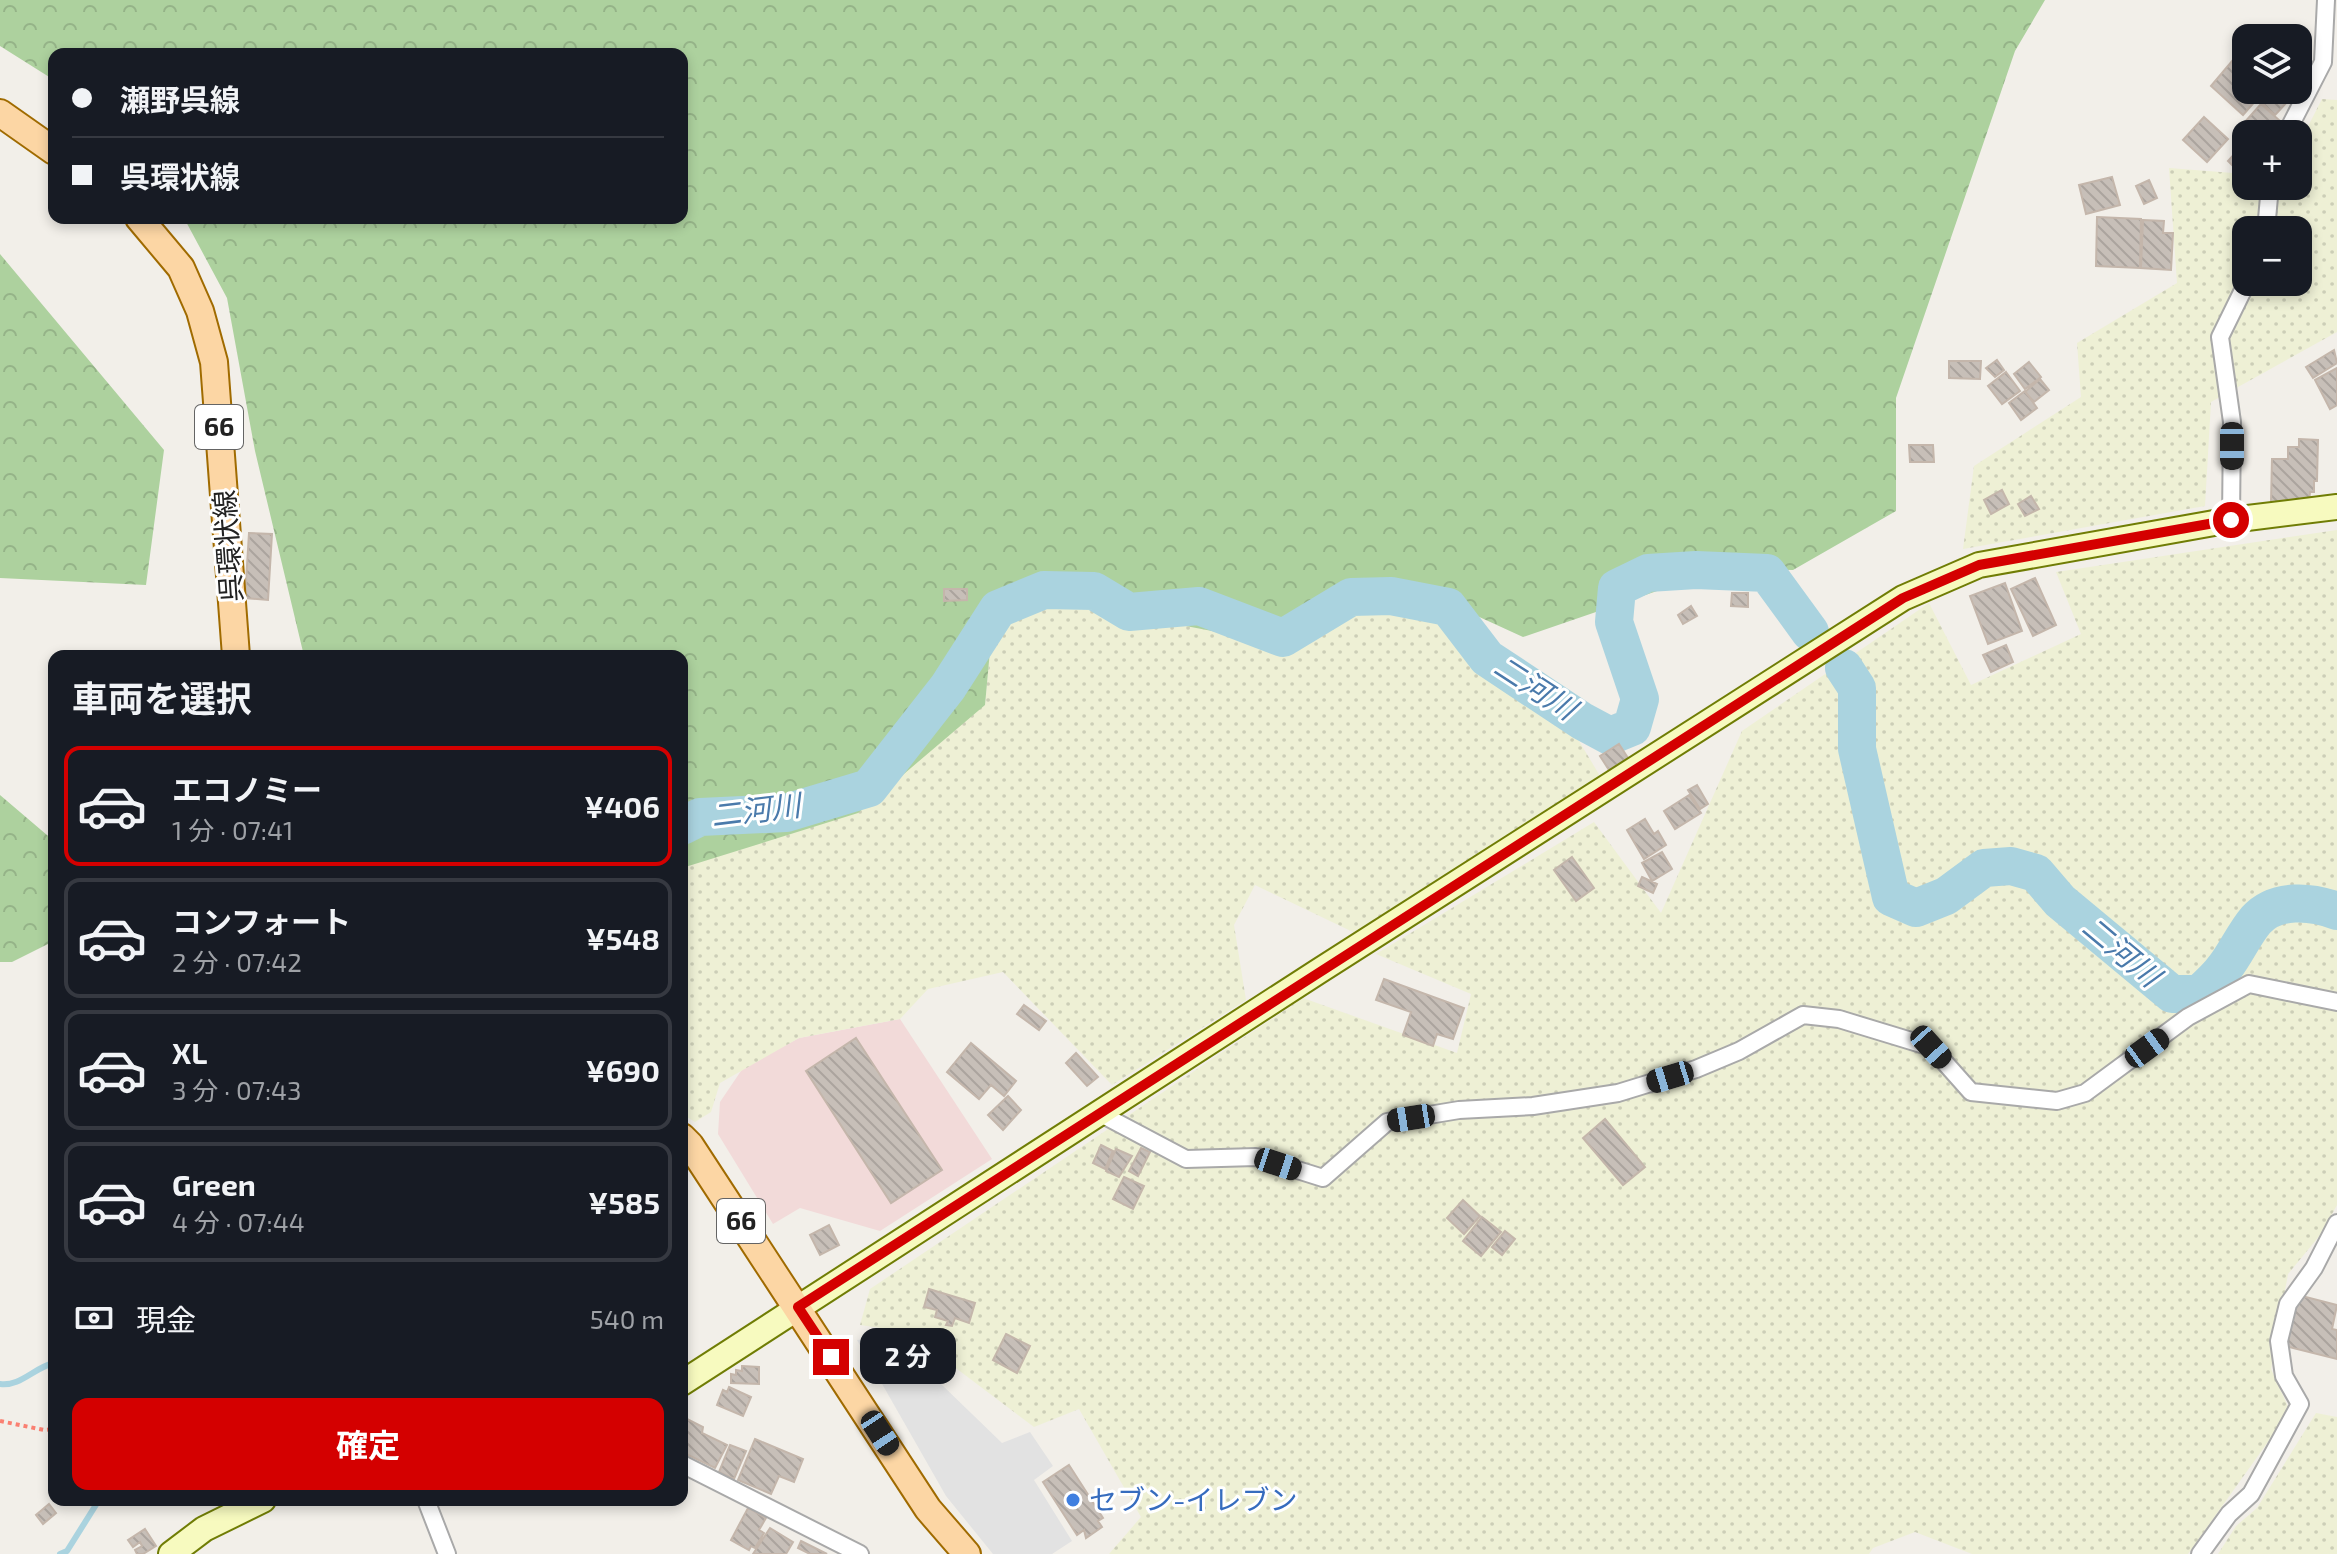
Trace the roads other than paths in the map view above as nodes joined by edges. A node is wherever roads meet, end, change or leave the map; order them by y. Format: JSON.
{"nodes":[{"id":1,"x":2326,"y":0,"type":"edge"},
{"id":2,"x":0,"y":113,"type":"edge"},
{"id":3,"x":2293,"y":120,"type":"edge"},
{"id":4,"x":48,"y":147,"type":"edge"},
{"id":5,"x":144,"y":224,"type":"edge"},
{"id":6,"x":2240,"y":296,"type":"edge"},
{"id":7,"x":2337,"y":507,"type":"edge"},
{"id":8,"x":2231,"y":520,"type":"junction"},
{"id":9,"x":236,"y":650,"type":"edge"},
{"id":10,"x":2337,"y":1002,"type":"edge"},
{"id":11,"x":1101,"y":1114,"type":"junction"},
{"id":12,"x":688,"y":1143,"type":"edge"},
{"id":13,"x":2337,"y":1223,"type":"edge"},
{"id":14,"x":798,"y":1307,"type":"junction"},
{"id":15,"x":688,"y":1379,"type":"edge"},
{"id":16,"x":688,"y":1467,"type":"edge"},
{"id":17,"x":251,"y":1506,"type":"edge"},
{"id":18,"x":428,"y":1506,"type":"edge"},
{"id":19,"x":171,"y":1554,"type":"edge"},
{"id":20,"x":447,"y":1554,"type":"edge"},
{"id":21,"x":860,"y":1554,"type":"edge"},
{"id":22,"x":967,"y":1554,"type":"edge"},
{"id":23,"x":2200,"y":1554,"type":"edge"}],
"edges":[{"from":1,"to":3,"type":"street"},
{"from":2,"to":4,"type":"main road"},
{"from":5,"to":9,"type":"main road","name":"呉環状線","number":"66"},
{"from":6,"to":8,"type":"street"},
{"from":7,"to":8,"type":"main road"},
{"from":8,"to":11,"type":"main road"},
{"from":10,"to":11,"type":"street"},
{"from":11,"to":14,"type":"main road"},
{"from":12,"to":14,"type":"main road","number":"66"},
{"from":13,"to":23,"type":"street"},
{"from":14,"to":15,"type":"main road"},
{"from":14,"to":22,"type":"main road","number":"66"},
{"from":16,"to":21,"type":"street"},
{"from":17,"to":19,"type":"main road"},
{"from":18,"to":20,"type":"street"}]}
